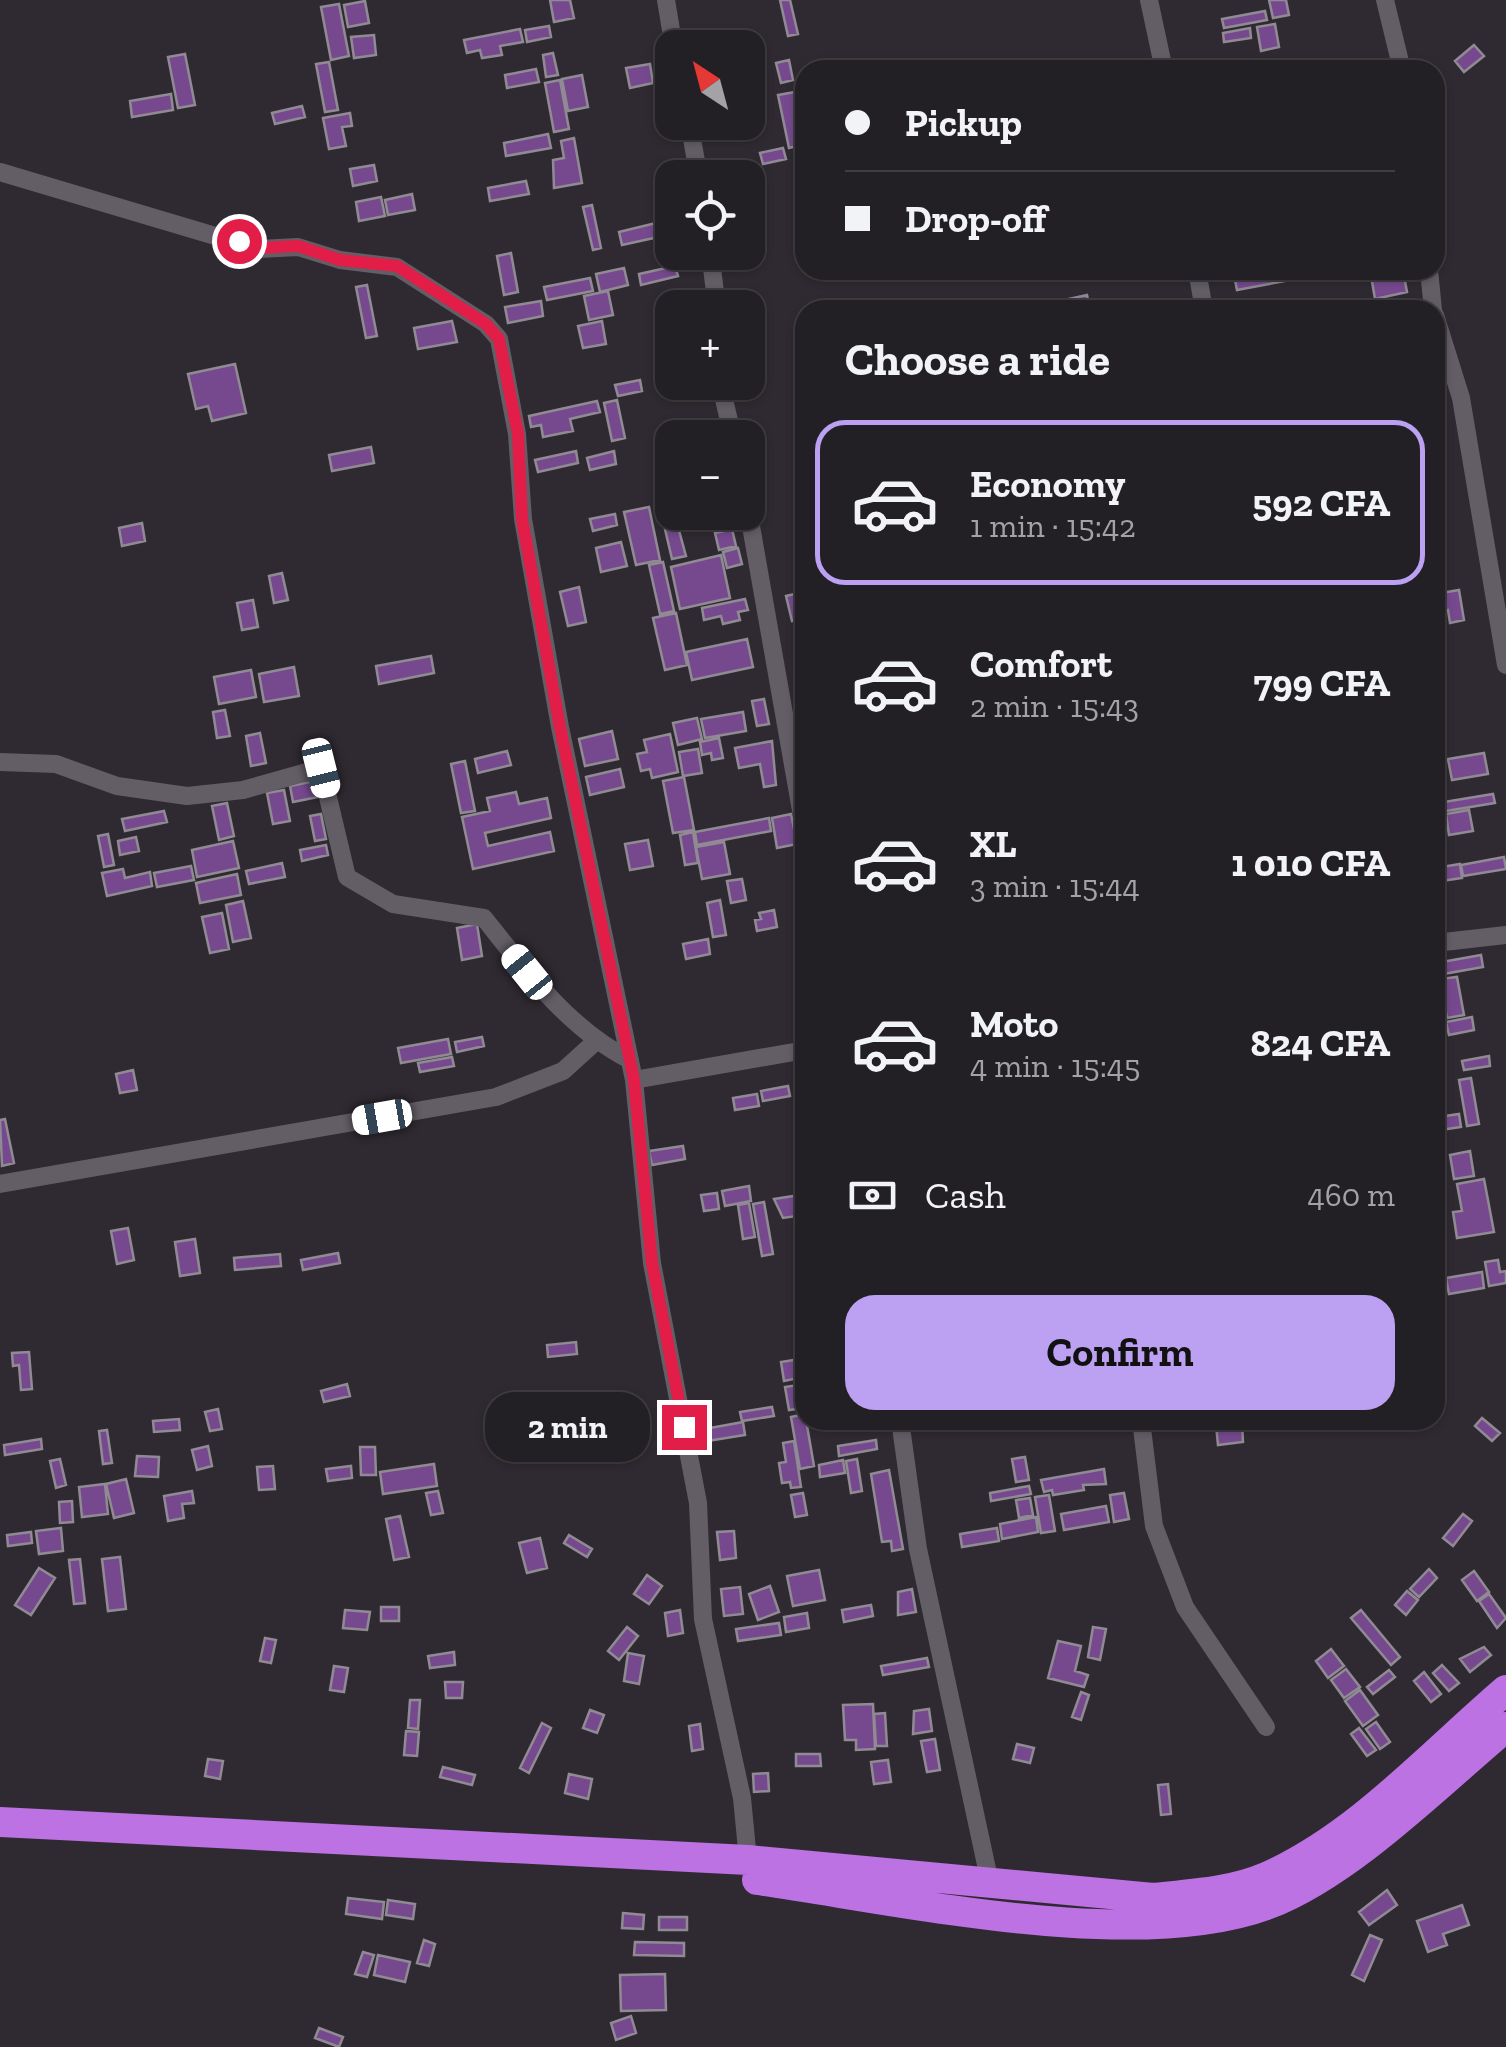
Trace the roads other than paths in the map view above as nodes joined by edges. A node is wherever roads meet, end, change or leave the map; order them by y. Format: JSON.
{"nodes":[{"id":1,"x":666,"y":0,"type":"edge"},
{"id":2,"x":1149,"y":0,"type":"edge"},
{"id":3,"x":1385,"y":0,"type":"edge"},
{"id":4,"x":671,"y":30,"type":"edge"},
{"id":5,"x":1162,"y":60,"type":"edge"},
{"id":6,"x":1400,"y":60,"type":"edge"},
{"id":7,"x":0,"y":172,"type":"edge"},
{"id":8,"x":1445,"y":347,"type":"edge"},
{"id":9,"x":752,"y":530,"type":"edge"},
{"id":10,"x":1506,"y":665,"type":"edge"},
{"id":11,"x":0,"y":762,"type":"edge"},
{"id":12,"x":795,"y":771,"type":"edge"},
{"id":13,"x":1506,"y":935,"type":"edge"},
{"id":14,"x":1445,"y":942,"type":"edge"},
{"id":15,"x":596,"y":1042,"type":"junction"},
{"id":16,"x":795,"y":1052,"type":"edge"},
{"id":17,"x":630,"y":1060,"type":"junction"},
{"id":18,"x":634,"y":1080,"type":"junction"},
{"id":19,"x":0,"y":1184,"type":"edge"},
{"id":20,"x":901,"y":1430,"type":"edge"},
{"id":21,"x":1141,"y":1430,"type":"edge"},
{"id":22,"x":1506,"y":1690,"type":"edge"},
{"id":23,"x":1266,"y":1726,"type":"dead end"},
{"id":24,"x":1506,"y":1727,"type":"edge"},
{"id":25,"x":0,"y":1822,"type":"edge"},
{"id":26,"x":586,"y":1855,"type":"junction"},
{"id":27,"x":748,"y":1860,"type":"junction"},
{"id":28,"x":990,"y":1883,"type":"junction"}],
"edges":[{"from":1,"to":4,"type":"street"},
{"from":2,"to":5,"type":"street"},
{"from":3,"to":6,"type":"street"},
{"from":7,"to":17,"type":"street"},
{"from":8,"to":10,"type":"street"},
{"from":9,"to":12,"type":"street"},
{"from":11,"to":15,"type":"street"},
{"from":13,"to":14,"type":"street"},
{"from":15,"to":17,"type":"street"},
{"from":15,"to":19,"type":"street"},
{"from":16,"to":18,"type":"street"},
{"from":17,"to":18,"type":"street"},
{"from":18,"to":27,"type":"street"},
{"from":20,"to":28,"type":"street"},
{"from":21,"to":23,"type":"street"},
{"from":22,"to":28,"type":"highway"},
{"from":24,"to":26,"type":"highway"},
{"from":25,"to":26,"type":"highway"},
{"from":26,"to":27,"type":"highway"},
{"from":27,"to":28,"type":"highway"}]}
